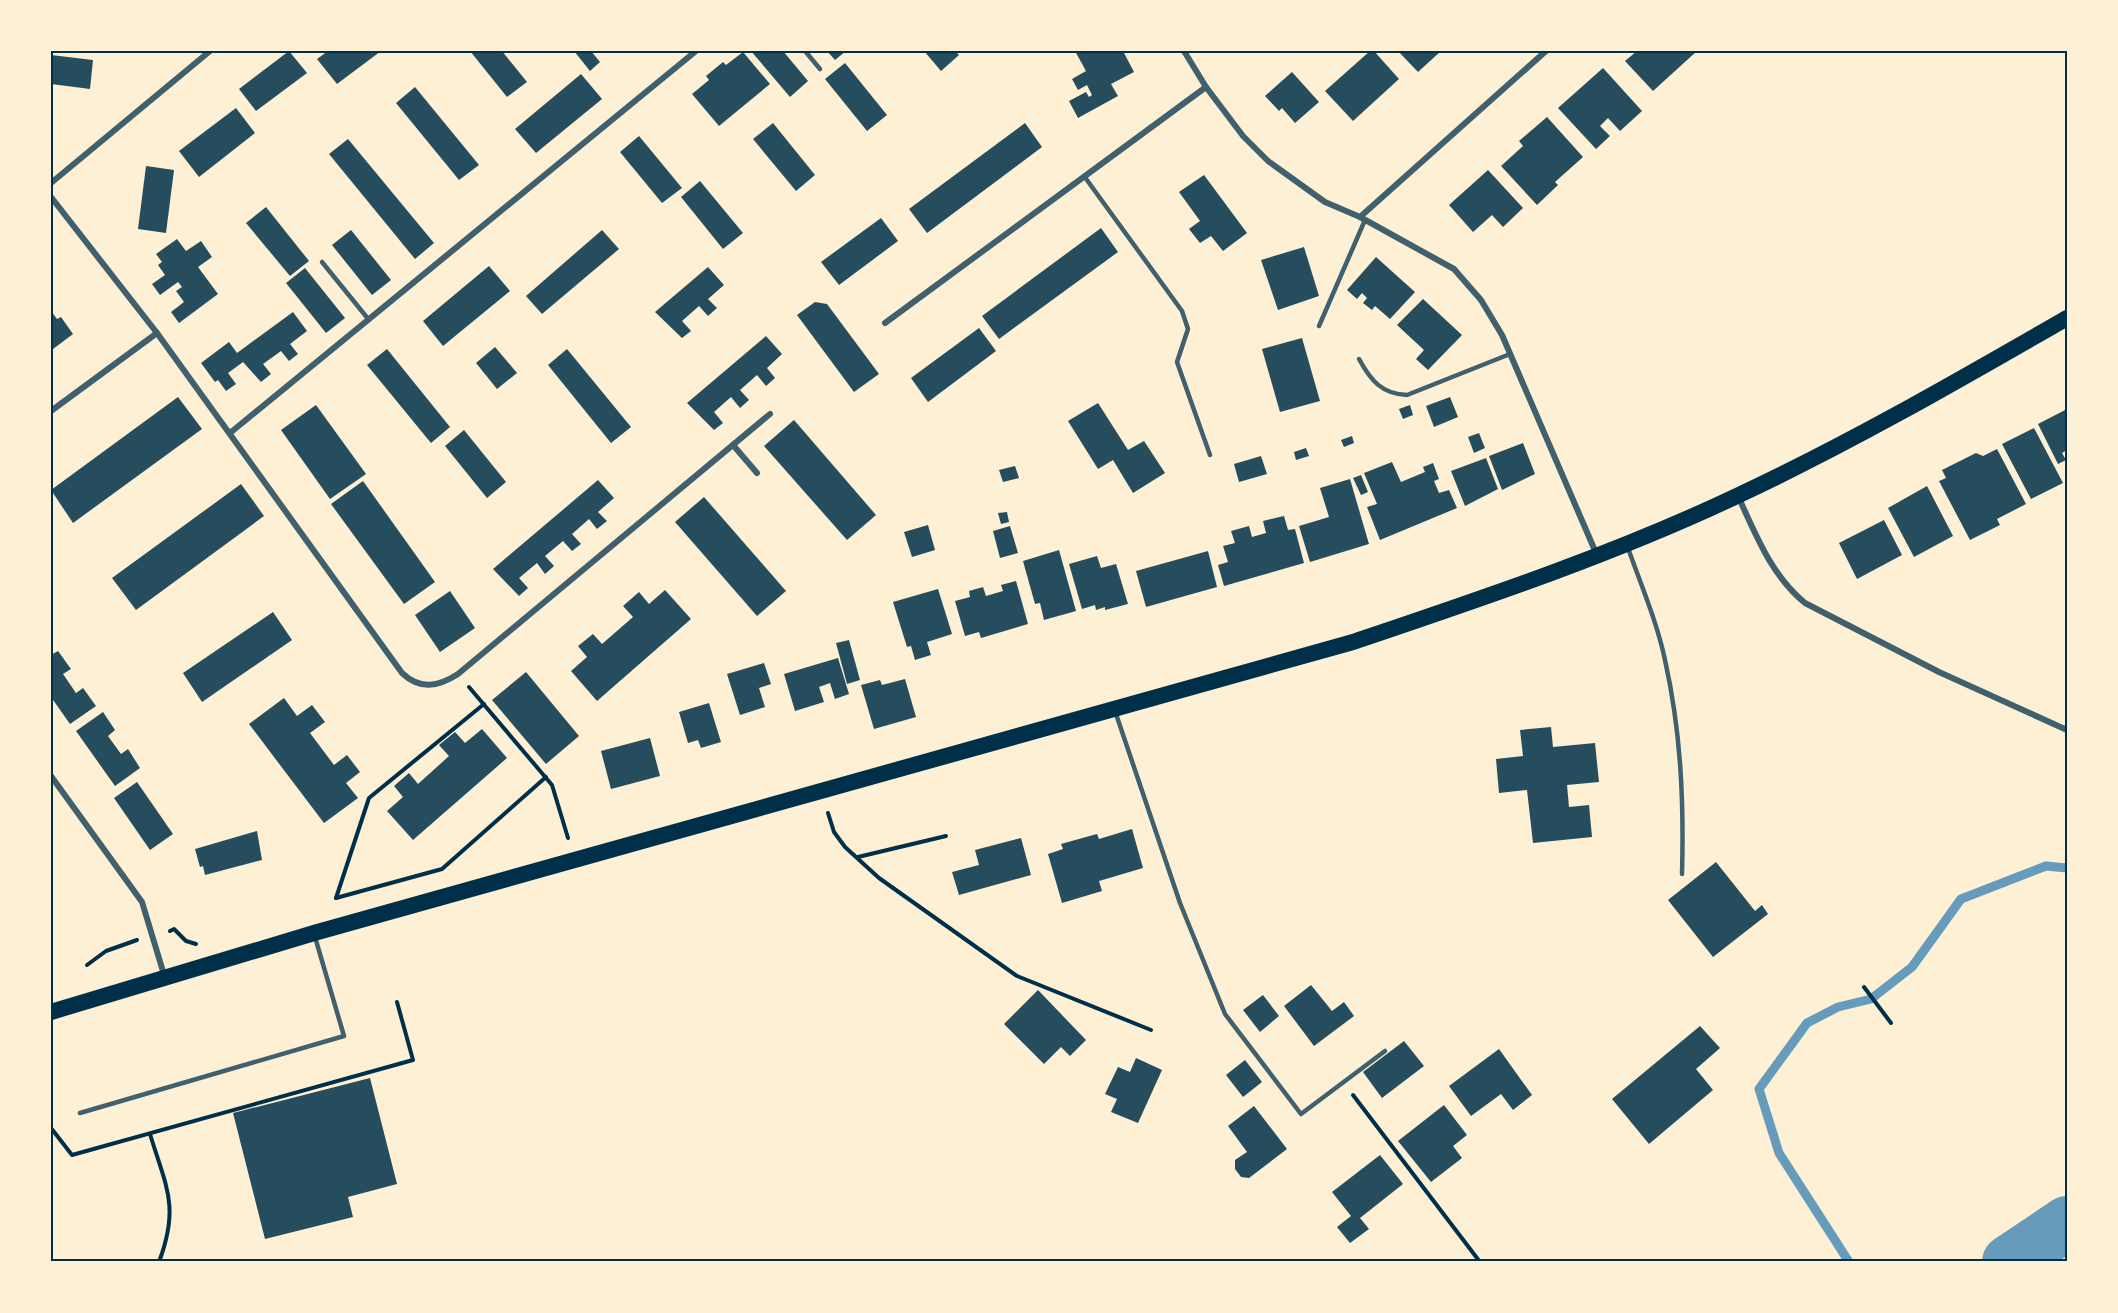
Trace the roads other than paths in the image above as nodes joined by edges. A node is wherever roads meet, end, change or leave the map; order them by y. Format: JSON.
{"nodes":[{"id":1,"x":210,"y":51,"type":"edge"},
{"id":2,"x":696,"y":51,"type":"edge"},
{"id":3,"x":805,"y":51,"type":"edge"},
{"id":4,"x":1184,"y":51,"type":"edge"},
{"id":5,"x":1546,"y":51,"type":"edge"},
{"id":6,"x":820,"y":69,"type":"dead end"},
{"id":7,"x":1206,"y":87,"type":"junction"},
{"id":8,"x":1084,"y":176,"type":"junction"},
{"id":9,"x":51,"y":183,"type":"edge"},
{"id":10,"x":51,"y":197,"type":"edge"},
{"id":11,"x":1363,"y":218,"type":"junction"},
{"id":12,"x":322,"y":262,"type":"dead end"},
{"id":13,"x":2067,"y":318,"type":"edge"},
{"id":14,"x":369,"y":320,"type":"junction"},
{"id":15,"x":885,"y":323,"type":"dead end"},
{"id":16,"x":1319,"y":326,"type":"dead end"},
{"id":17,"x":156,"y":333,"type":"junction"},
{"id":18,"x":1510,"y":354,"type":"junction"},
{"id":19,"x":1359,"y":359,"type":"dead end"},
{"id":20,"x":51,"y":411,"type":"edge"},
{"id":21,"x":770,"y":414,"type":"dead end"},
{"id":22,"x":230,"y":434,"type":"junction"},
{"id":23,"x":733,"y":445,"type":"junction"},
{"id":24,"x":1210,"y":455,"type":"dead end"},
{"id":25,"x":757,"y":473,"type":"dead end"},
{"id":26,"x":1737,"y":496,"type":"junction"},
{"id":27,"x":1627,"y":543,"type":"junction"},
{"id":28,"x":1597,"y":554,"type":"junction"},
{"id":29,"x":1114,"y":708,"type":"junction"},
{"id":30,"x":2067,"y":730,"type":"edge"},
{"id":31,"x":51,"y":776,"type":"edge"},
{"id":32,"x":1682,"y":874,"type":"dead end"},
{"id":33,"x":314,"y":933,"type":"junction"},
{"id":34,"x":165,"y":978,"type":"junction"},
{"id":35,"x":51,"y":1012,"type":"edge"},
{"id":36,"x":1385,"y":1051,"type":"dead end"},
{"id":37,"x":80,"y":1113,"type":"dead end"}],
"edges":[{"from":1,"to":9,"type":"street"},
{"from":2,"to":14,"type":"street"},
{"from":3,"to":6,"type":"lane"},
{"from":4,"to":7,"type":"street"},
{"from":5,"to":11,"type":"street"},
{"from":7,"to":8,"type":"street"},
{"from":7,"to":11,"type":"street"},
{"from":8,"to":15,"type":"street"},
{"from":8,"to":24,"type":"lane"},
{"from":10,"to":17,"type":"street"},
{"from":11,"to":16,"type":"lane"},
{"from":11,"to":18,"type":"street"},
{"from":12,"to":14,"type":"lane"},
{"from":13,"to":26,"type":"highway"},
{"from":14,"to":22,"type":"street"},
{"from":17,"to":20,"type":"street"},
{"from":17,"to":22,"type":"street"},
{"from":18,"to":19,"type":"lane"},
{"from":18,"to":28,"type":"street"},
{"from":21,"to":23,"type":"street"},
{"from":22,"to":23,"type":"street"},
{"from":23,"to":25,"type":"street"},
{"from":26,"to":27,"type":"highway"},
{"from":26,"to":30,"type":"street"},
{"from":27,"to":28,"type":"highway"},
{"from":27,"to":32,"type":"lane"},
{"from":28,"to":29,"type":"highway"},
{"from":29,"to":33,"type":"highway"},
{"from":29,"to":36,"type":"lane"},
{"from":31,"to":34,"type":"street"},
{"from":33,"to":34,"type":"highway"},
{"from":33,"to":37,"type":"lane"},
{"from":34,"to":35,"type":"highway"}]}
